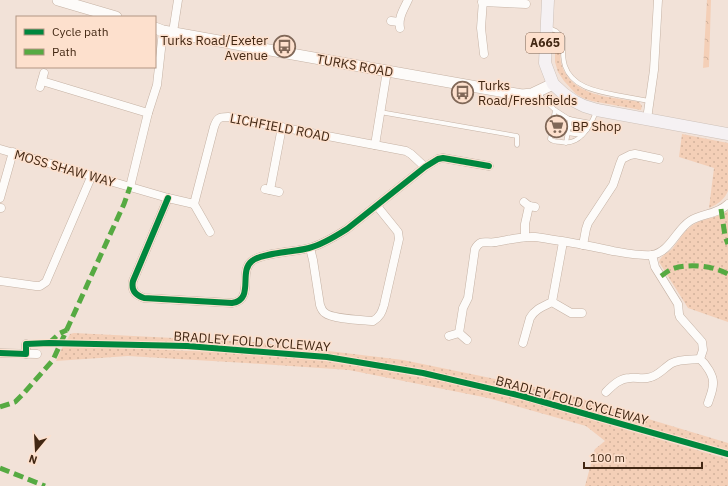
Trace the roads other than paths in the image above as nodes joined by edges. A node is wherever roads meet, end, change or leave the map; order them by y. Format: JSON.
{"nodes":[{"id":1,"x":58,"y":0,"type":"edge"},
{"id":2,"x":178,"y":0,"type":"edge"},
{"id":3,"x":408,"y":0,"type":"edge"},
{"id":4,"x":548,"y":0,"type":"edge"},
{"id":5,"x":658,"y":0,"type":"edge"},
{"id":6,"x":483,"y":1,"type":"edge"},
{"id":7,"x":526,"y":4,"type":"dead end"},
{"id":8,"x":113,"y":16,"type":"edge"},
{"id":9,"x":397,"y":24,"type":"dead end"},
{"id":10,"x":546,"y":26,"type":"junction"},
{"id":11,"x":164,"y":30,"type":"edge"},
{"id":12,"x":484,"y":54,"type":"dead end"},
{"id":13,"x":386,"y":71,"type":"junction"},
{"id":14,"x":42,"y":80,"type":"dead end"},
{"id":15,"x":553,"y":84,"type":"junction"},
{"id":16,"x":538,"y":91,"type":"junction"},
{"id":17,"x":650,"y":101,"type":"junction"},
{"id":18,"x":555,"y":110,"type":"junction"},
{"id":19,"x":597,"y":110,"type":"junction"},
{"id":20,"x":380,"y":112,"type":"junction"},
{"id":21,"x":148,"y":114,"type":"junction"},
{"id":22,"x":570,"y":119,"type":"junction"},
{"id":23,"x":647,"y":119,"type":"junction"},
{"id":24,"x":591,"y":123,"type":"junction"},
{"id":25,"x":282,"y":127,"type":"junction"},
{"id":26,"x":568,"y":127,"type":"junction"},
{"id":27,"x":587,"y":130,"type":"junction"},
{"id":28,"x":568,"y":133,"type":"junction"},
{"id":29,"x":728,"y":134,"type":"edge"},
{"id":30,"x":583,"y":135,"type":"junction"},
{"id":31,"x":566,"y":143,"type":"junction"},
{"id":32,"x":375,"y":145,"type":"junction"},
{"id":33,"x":517,"y":145,"type":"dead end"},
{"id":34,"x":0,"y":148,"type":"edge"},
{"id":35,"x":13,"y":152,"type":"junction"},
{"id":36,"x":660,"y":159,"type":"dead end"},
{"id":37,"x":489,"y":166,"type":"dead end"},
{"id":38,"x":425,"y":167,"type":"junction"},
{"id":39,"x":92,"y":175,"type":"junction"},
{"id":40,"x":130,"y":187,"type":"junction"},
{"id":41,"x":279,"y":192,"type":"dead end"},
{"id":42,"x":0,"y":198,"type":"edge"},
{"id":43,"x":168,"y":198,"type":"junction"},
{"id":44,"x":194,"y":204,"type":"junction"},
{"id":45,"x":728,"y":204,"type":"edge"},
{"id":46,"x":529,"y":205,"type":"dead end"},
{"id":47,"x":377,"y":206,"type":"junction"},
{"id":48,"x":210,"y":232,"type":"dead end"},
{"id":49,"x":525,"y":237,"type":"junction"},
{"id":50,"x":563,"y":242,"type":"junction"},
{"id":51,"x":583,"y":245,"type":"junction"},
{"id":52,"x":310,"y":248,"type":"junction"},
{"id":53,"x":652,"y":255,"type":"junction"},
{"id":54,"x":0,"y":281,"type":"edge"},
{"id":55,"x":552,"y":302,"type":"junction"},
{"id":56,"x":584,"y":312,"type":"dead end"},
{"id":57,"x":459,"y":333,"type":"junction"},
{"id":58,"x":449,"y":336,"type":"dead end"},
{"id":59,"x":467,"y":340,"type":"dead end"},
{"id":60,"x":523,"y":343,"type":"dead end"},
{"id":61,"x":26,"y":344,"type":"dead end"},
{"id":62,"x":0,"y":353,"type":"edge"},
{"id":63,"x":26,"y":354,"type":"junction"},
{"id":64,"x":37,"y":354,"type":"dead end"},
{"id":65,"x":700,"y":359,"type":"junction"},
{"id":66,"x":606,"y":392,"type":"dead end"},
{"id":67,"x":707,"y":398,"type":"dead end"}],
"edges":[{"from":1,"to":8,"type":"street"},
{"from":2,"to":11,"type":"street"},
{"from":3,"to":9,"type":"street"},
{"from":4,"to":10,"type":"main road","number":"A665"},
{"from":5,"to":17,"type":"street"},
{"from":6,"to":7,"type":"street"},
{"from":6,"to":12,"type":"street"},
{"from":10,"to":15,"type":"main road","number":"A665"},
{"from":10,"to":17,"type":"lane"},
{"from":11,"to":13,"type":"street","name":"TURKS ROAD"},
{"from":11,"to":21,"type":"street"},
{"from":13,"to":16,"type":"street","name":"TURKS ROAD"},
{"from":13,"to":20,"type":"street"},
{"from":14,"to":21,"type":"street"},
{"from":15,"to":16,"type":"street","name":"TURKS ROAD"},
{"from":15,"to":19,"type":"main road","number":"A665"},
{"from":16,"to":18,"type":"lane"},
{"from":17,"to":23,"type":"street"},
{"from":18,"to":22,"type":"lane"},
{"from":18,"to":31,"type":"lane"},
{"from":19,"to":23,"type":"main road","number":"A665"},
{"from":19,"to":24,"type":"lane"},
{"from":20,"to":32,"type":"street"},
{"from":20,"to":33,"type":"lane"},
{"from":21,"to":40,"type":"street"},
{"from":22,"to":24,"type":"lane"},
{"from":22,"to":26,"type":"lane"},
{"from":23,"to":29,"type":"main road","number":"A665"},
{"from":24,"to":27,"type":"lane"},
{"from":25,"to":32,"type":"street","name":"LICHFIELD ROAD"},
{"from":25,"to":41,"type":"street"},
{"from":25,"to":44,"type":"street","name":"LICHFIELD ROAD"},
{"from":26,"to":27,"type":"lane"},
{"from":26,"to":28,"type":"lane"},
{"from":27,"to":30,"type":"lane"},
{"from":28,"to":30,"type":"lane"},
{"from":28,"to":31,"type":"lane"},
{"from":30,"to":31,"type":"lane"},
{"from":32,"to":38,"type":"street","name":"LICHFIELD ROAD"},
{"from":34,"to":35,"type":"street","name":"MOSS SHAW WAY"},
{"from":35,"to":39,"type":"street","name":"MOSS SHAW WAY"},
{"from":35,"to":42,"type":"street"},
{"from":36,"to":51,"type":"street"},
{"from":37,"to":38,"type":"street"},
{"from":38,"to":47,"type":"street"},
{"from":39,"to":40,"type":"street","name":"MOSS SHAW WAY"},
{"from":39,"to":54,"type":"street"},
{"from":40,"to":43,"type":"street","name":"MOSS SHAW WAY"},
{"from":43,"to":44,"type":"street","name":"MOSS SHAW WAY"},
{"from":43,"to":52,"type":"street"},
{"from":44,"to":48,"type":"street"},
{"from":45,"to":53,"type":"street"},
{"from":46,"to":49,"type":"street"},
{"from":47,"to":52,"type":"street"},
{"from":47,"to":52,"type":"street"},
{"from":49,"to":50,"type":"street"},
{"from":49,"to":57,"type":"street"},
{"from":50,"to":51,"type":"street"},
{"from":50,"to":55,"type":"street"},
{"from":51,"to":53,"type":"street"},
{"from":53,"to":65,"type":"street"},
{"from":55,"to":56,"type":"street"},
{"from":55,"to":60,"type":"street"},
{"from":57,"to":58,"type":"street"},
{"from":57,"to":59,"type":"street"},
{"from":61,"to":63,"type":"street"},
{"from":62,"to":63,"type":"street"},
{"from":63,"to":64,"type":"street"},
{"from":65,"to":66,"type":"street"},
{"from":65,"to":67,"type":"street"}]}
